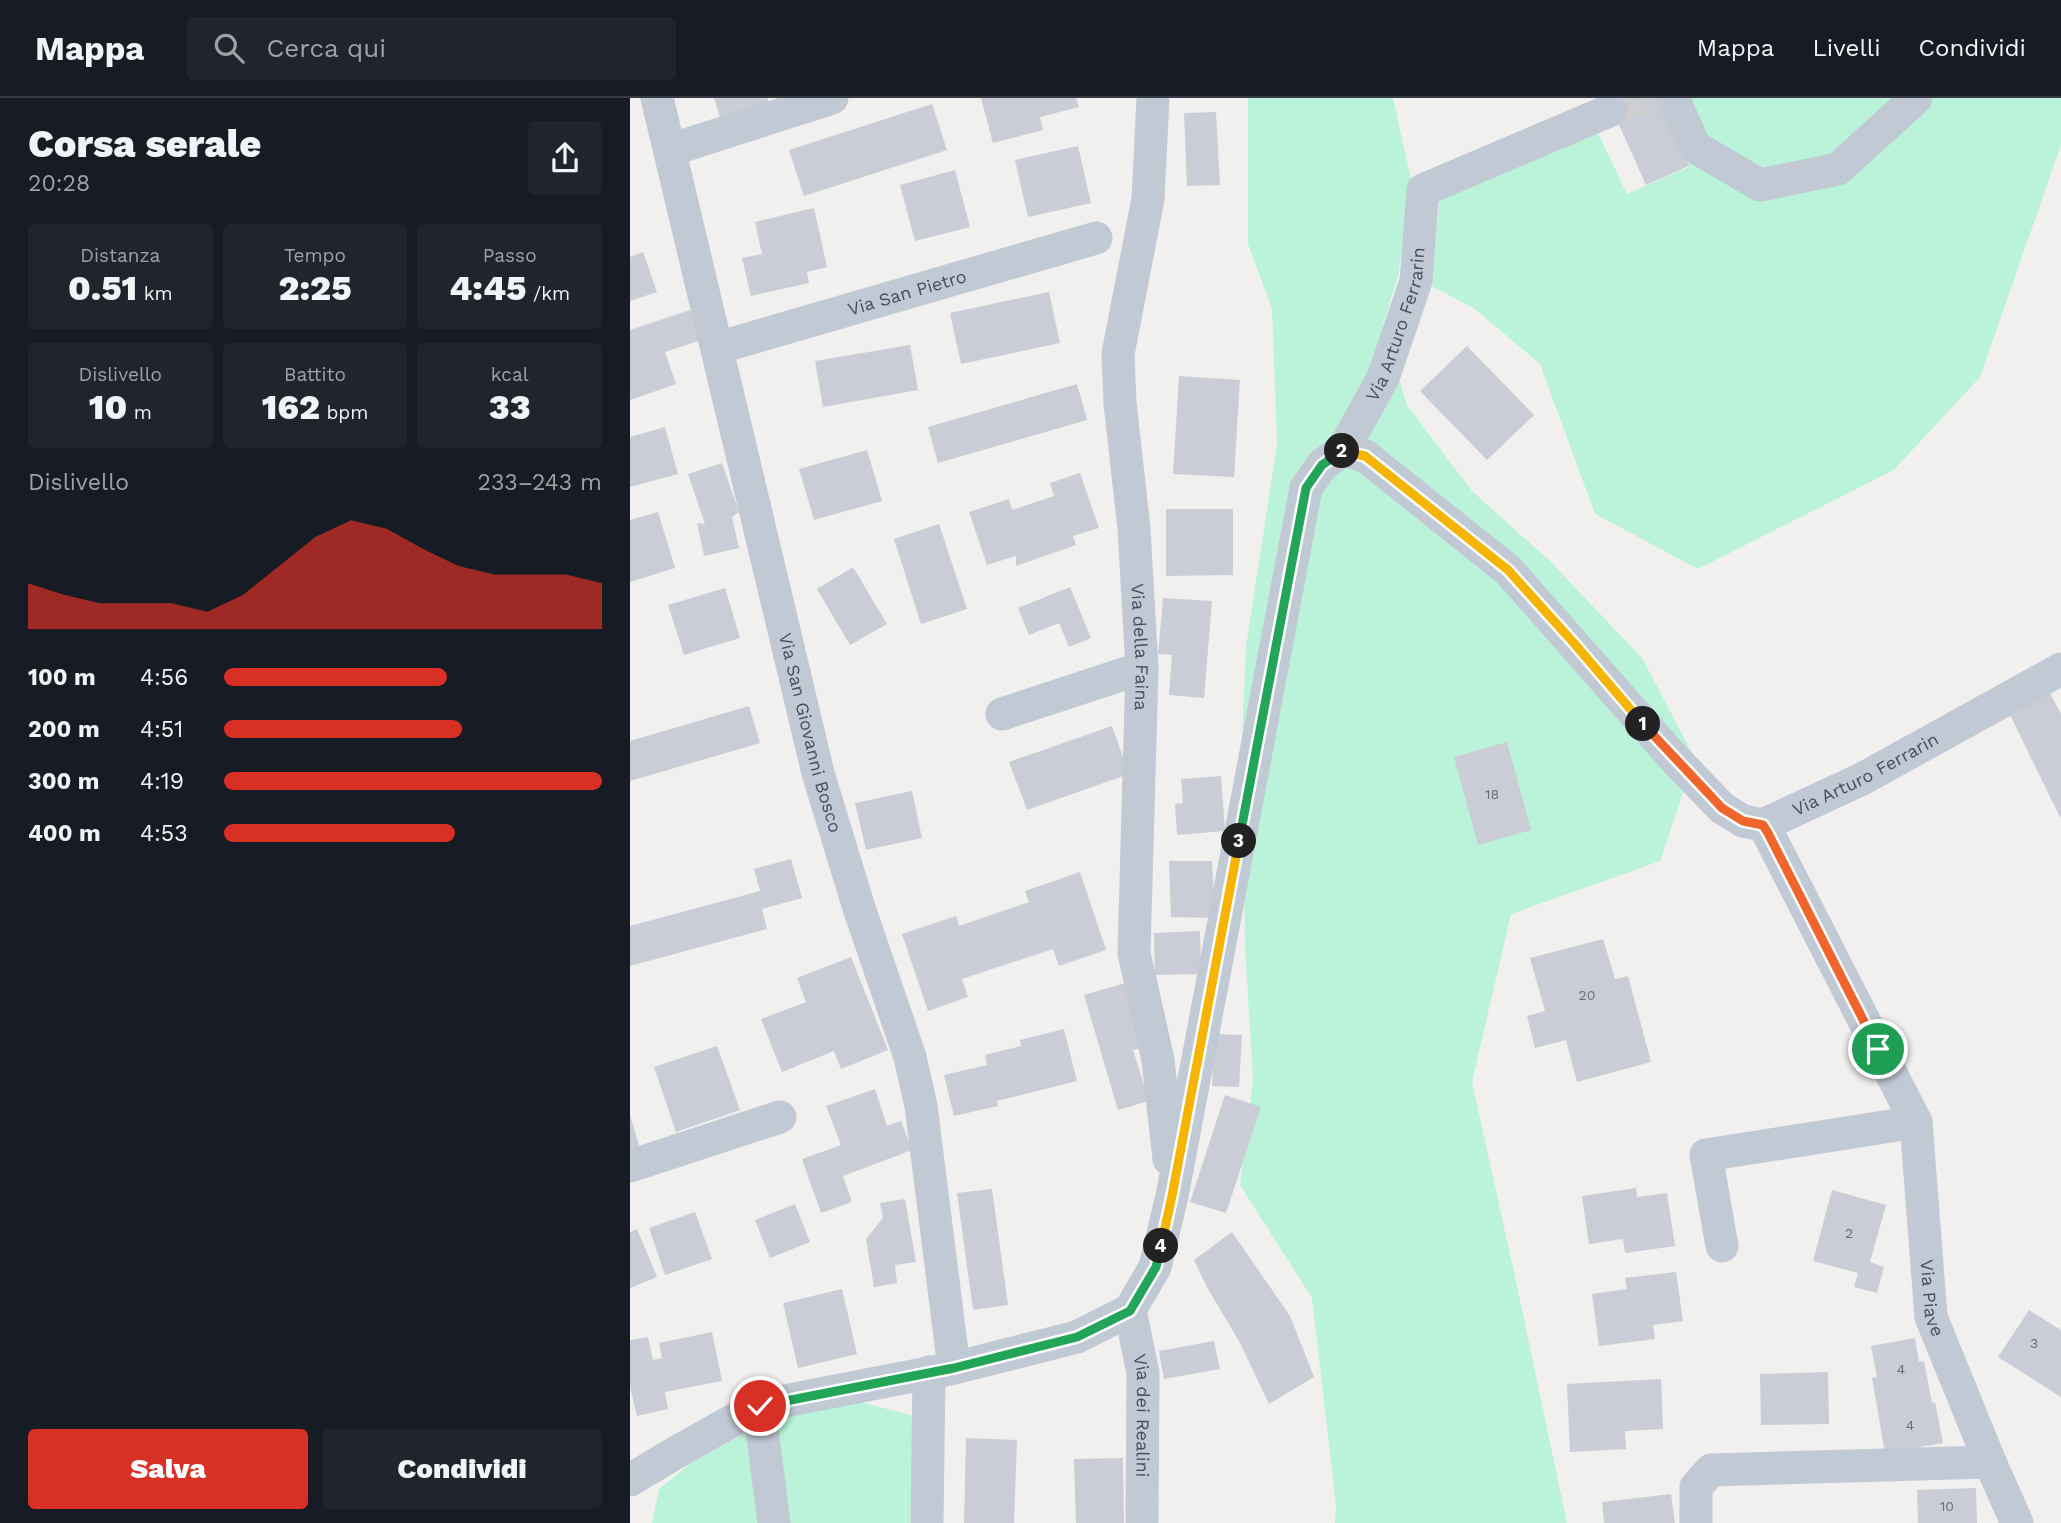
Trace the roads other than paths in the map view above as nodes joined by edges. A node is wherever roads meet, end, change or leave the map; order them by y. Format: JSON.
{"nodes":[{"id":1,"x":657,"y":98,"type":"edge"},
{"id":2,"x":832,"y":98,"type":"edge"},
{"id":3,"x":1153,"y":98,"type":"edge"},
{"id":4,"x":1674,"y":98,"type":"edge"},
{"id":5,"x":1916,"y":98,"type":"edge"},
{"id":6,"x":1611,"y":110,"type":"tunnel mouth"},
{"id":7,"x":670,"y":150,"type":"junction"},
{"id":8,"x":1096,"y":238,"type":"dead end"},
{"id":9,"x":716,"y":348,"type":"junction"},
{"id":10,"x":1343,"y":450,"type":"junction"},
{"id":11,"x":1142,"y":668,"type":"junction"},
{"id":12,"x":2061,"y":669,"type":"edge"},
{"id":13,"x":1002,"y":714,"type":"dead end"},
{"id":14,"x":1763,"y":825,"type":"junction"},
{"id":15,"x":780,"y":1117,"type":"dead end"},
{"id":16,"x":1916,"y":1122,"type":"junction"},
{"id":17,"x":630,"y":1166,"type":"edge"},
{"id":18,"x":1172,"y":1196,"type":"junction"},
{"id":19,"x":1722,"y":1246,"type":"dead end"},
{"id":20,"x":1130,"y":1311,"type":"junction"},
{"id":21,"x":941,"y":1370,"type":"junction"},
{"id":22,"x":760,"y":1406,"type":"junction"},
{"id":23,"x":1990,"y":1462,"type":"junction"},
{"id":24,"x":630,"y":1480,"type":"edge"},
{"id":25,"x":774,"y":1523,"type":"edge"},
{"id":26,"x":927,"y":1523,"type":"edge"},
{"id":27,"x":1142,"y":1523,"type":"edge"},
{"id":28,"x":1696,"y":1523,"type":"edge"},
{"id":29,"x":2017,"y":1523,"type":"edge"}],
"edges":[{"from":1,"to":7,"type":"street","name":"Via San Giovanni Bosco"},
{"from":2,"to":7,"type":"street"},
{"from":3,"to":11,"type":"street","name":"Via della Faina"},
{"from":4,"to":5,"type":"street"},
{"from":6,"to":10,"type":"street","name":"Via Arturo Ferrarin"},
{"from":7,"to":9,"type":"street","name":"Via San Giovanni Bosco"},
{"from":8,"to":9,"type":"street","name":"Via San Pietro"},
{"from":9,"to":21,"type":"street","name":"Via San Giovanni Bosco"},
{"from":10,"to":14,"type":"street"},
{"from":10,"to":18,"type":"street","name":"Via Arturo Ferrarin"},
{"from":11,"to":13,"type":"street"},
{"from":11,"to":18,"type":"street","name":"Via della Faina"},
{"from":12,"to":14,"type":"street","name":"Via Arturo Ferrarin"},
{"from":14,"to":16,"type":"street","name":"Via Piave"},
{"from":15,"to":17,"type":"street"},
{"from":16,"to":19,"type":"street"},
{"from":16,"to":23,"type":"street","name":"Via Piave"},
{"from":18,"to":20,"type":"street","name":"Via Arturo Ferrarin"},
{"from":20,"to":21,"type":"street"},
{"from":20,"to":27,"type":"street","name":"Via dei Realini"},
{"from":21,"to":22,"type":"street"},
{"from":21,"to":26,"type":"street","name":"Via San Giovanni Bosco"},
{"from":22,"to":24,"type":"street"},
{"from":22,"to":25,"type":"street"},
{"from":23,"to":28,"type":"street"},
{"from":23,"to":29,"type":"street","name":"Via Piave"}]}
